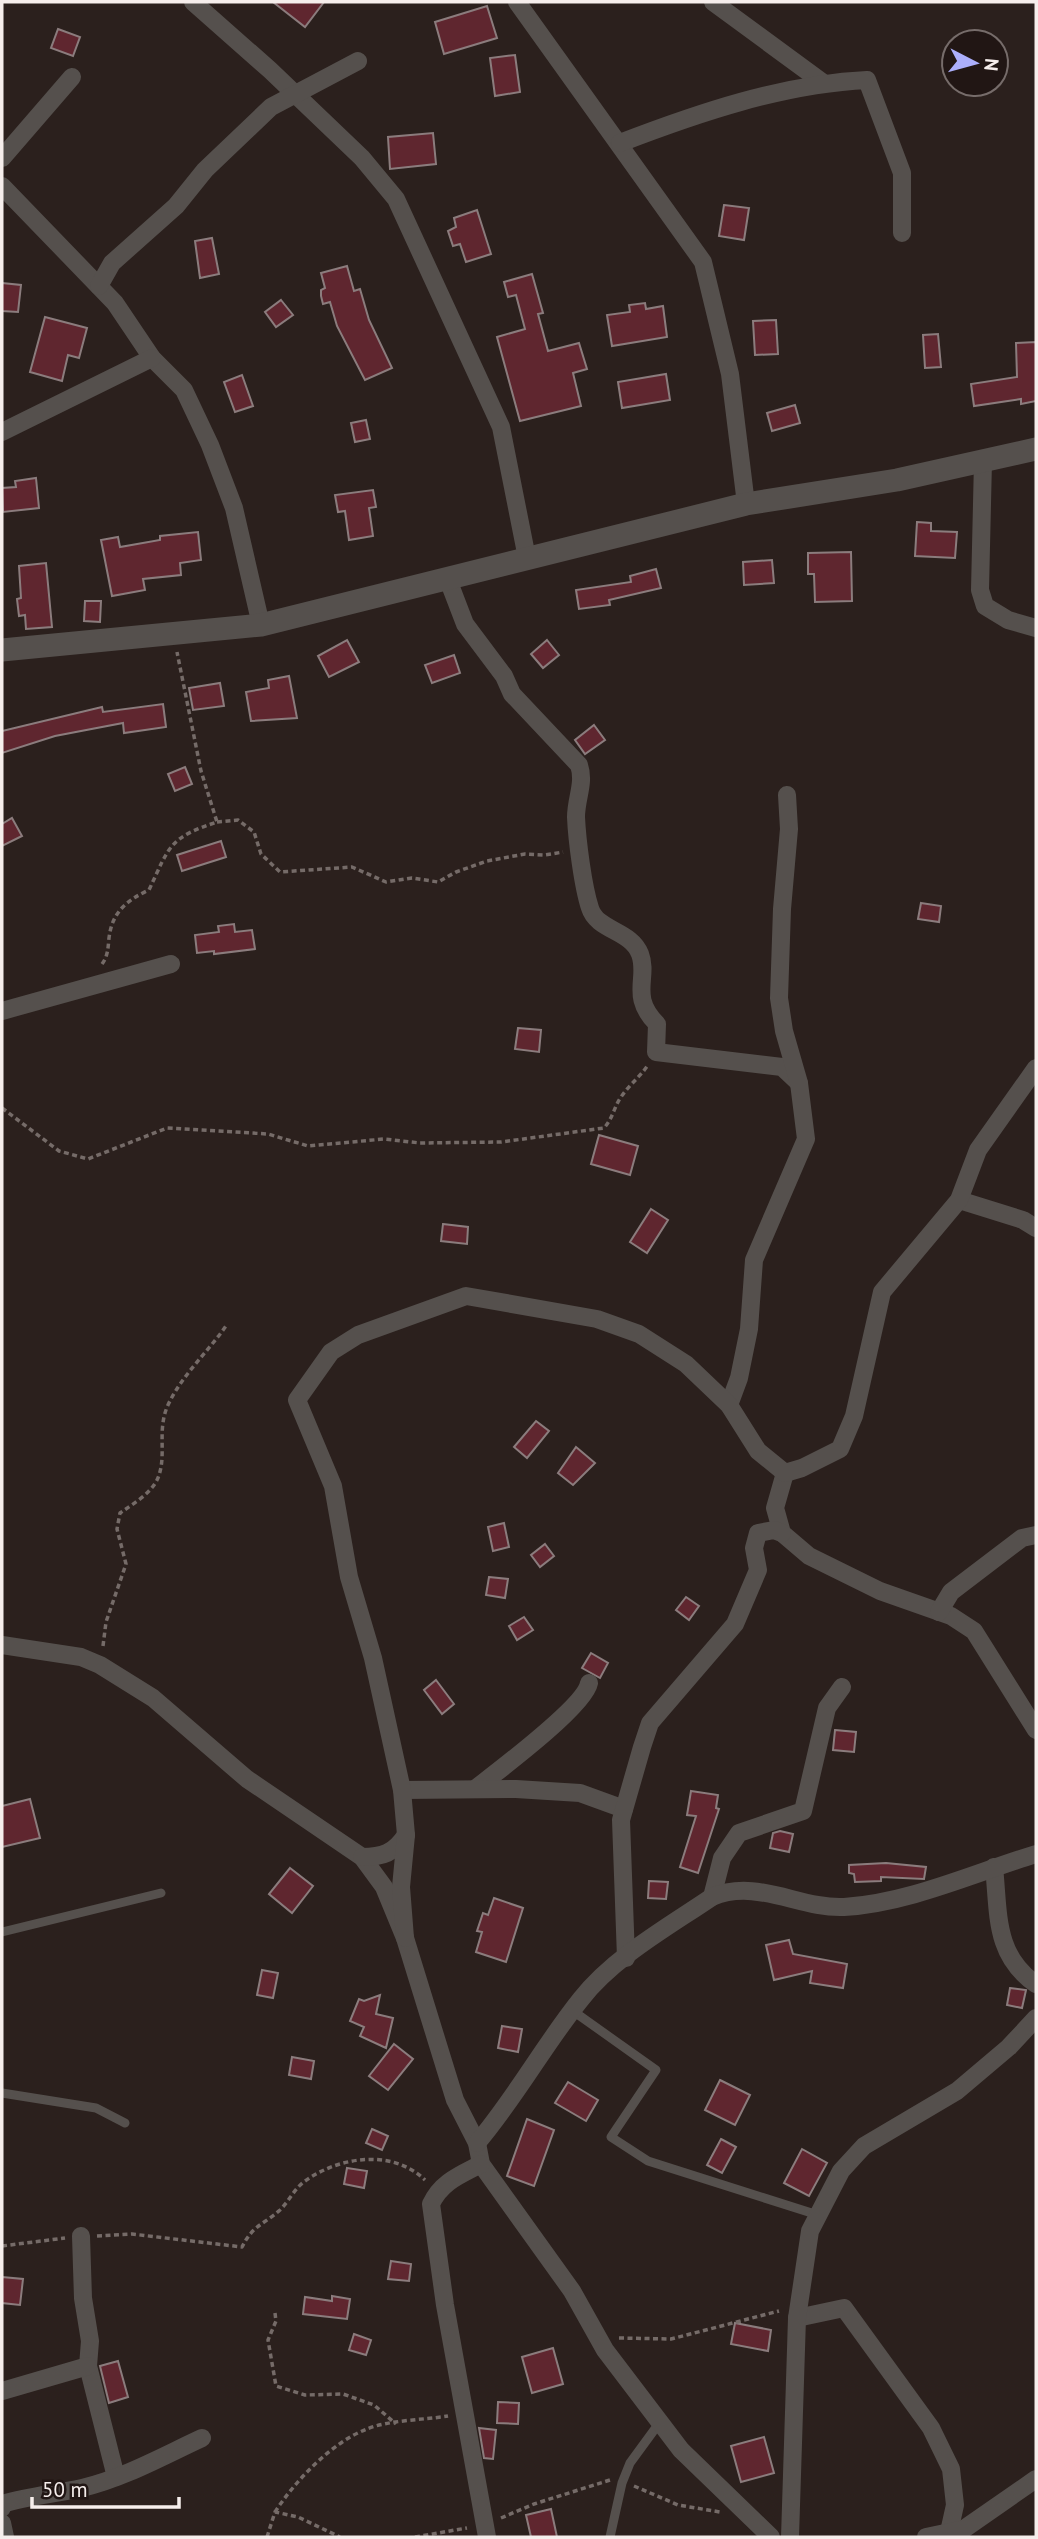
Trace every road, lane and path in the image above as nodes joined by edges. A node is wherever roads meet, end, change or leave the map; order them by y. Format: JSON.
{"nodes":[{"id":1,"x":193,"y":2,"type":"edge"},
{"id":2,"x":517,"y":2,"type":"edge"},
{"id":3,"x":713,"y":2,"type":"edge"},
{"id":4,"x":358,"y":61,"type":"dead end"},
{"id":5,"x":72,"y":77,"type":"dead end"},
{"id":6,"x":822,"y":82,"type":"junction"},
{"id":7,"x":295,"y":95,"type":"junction"},
{"id":8,"x":620,"y":143,"type":"junction"},
{"id":9,"x":2,"y":158,"type":"edge"},
{"id":10,"x":2,"y":186,"type":"edge"},
{"id":11,"x":902,"y":233,"type":"dead end"},
{"id":12,"x":99,"y":286,"type":"junction"},
{"id":13,"x":152,"y":358,"type":"junction"},
{"id":14,"x":2,"y":432,"type":"edge"},
{"id":15,"x":1036,"y":449,"type":"edge"},
{"id":16,"x":983,"y":461,"type":"junction"},
{"id":17,"x":746,"y":504,"type":"junction"},
{"id":18,"x":527,"y":558,"type":"junction"},
{"id":19,"x":447,"y":577,"type":"junction"},
{"id":20,"x":261,"y":625,"type":"junction"},
{"id":21,"x":1036,"y":628,"type":"edge"},
{"id":22,"x":173,"y":632,"type":"junction"},
{"id":23,"x":2,"y":650,"type":"edge"},
{"id":24,"x":787,"y":795,"type":"dead end"},
{"id":25,"x":217,"y":822,"type":"junction"},
{"id":26,"x":580,"y":848,"type":"junction"},
{"id":27,"x":171,"y":964,"type":"dead end"},
{"id":28,"x":87,"y":986,"type":"junction"},
{"id":29,"x":2,"y":1011,"type":"edge"},
{"id":30,"x":656,"y":1052,"type":"junction"},
{"id":31,"x":1036,"y":1068,"type":"edge"},
{"id":32,"x":799,"y":1083,"type":"junction"},
{"id":33,"x":2,"y":1108,"type":"edge"},
{"id":34,"x":959,"y":1200,"type":"junction"},
{"id":35,"x":1036,"y":1228,"type":"edge"},
{"id":36,"x":226,"y":1326,"type":"dead end"},
{"id":37,"x":729,"y":1405,"type":"junction"},
{"id":38,"x":785,"y":1473,"type":"junction"},
{"id":39,"x":782,"y":1533,"type":"junction"},
{"id":40,"x":1036,"y":1535,"type":"edge"},
{"id":41,"x":939,"y":1612,"type":"junction"},
{"id":42,"x":2,"y":1645,"type":"edge"},
{"id":43,"x":100,"y":1665,"type":"junction"},
{"id":44,"x":589,"y":1683,"type":"dead end"},
{"id":45,"x":842,"y":1688,"type":"dead end"},
{"id":46,"x":1036,"y":1730,"type":"edge"},
{"id":47,"x":475,"y":1789,"type":"junction"},
{"id":48,"x":402,"y":1790,"type":"junction"},
{"id":49,"x":624,"y":1809,"type":"junction"},
{"id":50,"x":406,"y":1835,"type":"junction"},
{"id":51,"x":1036,"y":1854,"type":"edge"},
{"id":52,"x":362,"y":1857,"type":"junction"},
{"id":53,"x":994,"y":1867,"type":"junction"},
{"id":54,"x":160,"y":1893,"type":"dead end"},
{"id":55,"x":712,"y":1897,"type":"junction"},
{"id":56,"x":2,"y":1931,"type":"edge"},
{"id":57,"x":405,"y":1938,"type":"junction"},
{"id":58,"x":626,"y":1958,"type":"junction"},
{"id":59,"x":1036,"y":1983,"type":"edge"},
{"id":60,"x":573,"y":2011,"type":"junction"},
{"id":61,"x":1036,"y":2018,"type":"edge"},
{"id":62,"x":2,"y":2093,"type":"edge"},
{"id":63,"x":125,"y":2123,"type":"dead end"},
{"id":64,"x":477,"y":2143,"type":"junction"},
{"id":65,"x":481,"y":2164,"type":"junction"},
{"id":66,"x":437,"y":2191,"type":"junction"},
{"id":67,"x":818,"y":2215,"type":"junction"},
{"id":68,"x":82,"y":2236,"type":"junction"},
{"id":69,"x":2,"y":2246,"type":"edge"},
{"id":70,"x":797,"y":2313,"type":"junction"},
{"id":71,"x":275,"y":2314,"type":"dead end"},
{"id":72,"x":596,"y":2335,"type":"junction"},
{"id":73,"x":88,"y":2366,"type":"junction"},
{"id":74,"x":2,"y":2390,"type":"edge"},
{"id":75,"x":466,"y":2414,"type":"junction"},
{"id":76,"x":660,"y":2422,"type":"junction"},
{"id":77,"x":396,"y":2424,"type":"junction"},
{"id":78,"x":202,"y":2438,"type":"dead end"},
{"id":79,"x":116,"y":2477,"type":"junction"},
{"id":80,"x":1036,"y":2479,"type":"edge"},
{"id":81,"x":622,"y":2483,"type":"junction"},
{"id":82,"x":2,"y":2505,"type":"edge"},
{"id":83,"x":275,"y":2512,"type":"junction"},
{"id":84,"x":729,"y":2514,"type":"dead end"},
{"id":85,"x":2,"y":2523,"type":"edge"},
{"id":86,"x":486,"y":2531,"type":"edge"},
{"id":87,"x":949,"y":2532,"type":"junction"},
{"id":88,"x":5,"y":2537,"type":"edge"},
{"id":89,"x":267,"y":2537,"type":"edge"},
{"id":90,"x":340,"y":2537,"type":"edge"},
{"id":91,"x":415,"y":2537,"type":"edge"},
{"id":92,"x":610,"y":2537,"type":"edge"},
{"id":93,"x":771,"y":2537,"type":"edge"},
{"id":94,"x":790,"y":2537,"type":"edge"},
{"id":95,"x":926,"y":2537,"type":"edge"}],
"edges":[{"from":1,"to":7,"type":"street"},
{"from":2,"to":8,"type":"street"},
{"from":3,"to":6,"type":"street"},
{"from":4,"to":7,"type":"street"},
{"from":5,"to":9,"type":"street"},
{"from":6,"to":8,"type":"street"},
{"from":6,"to":11,"type":"street"},
{"from":7,"to":12,"type":"street"},
{"from":7,"to":18,"type":"street"},
{"from":8,"to":17,"type":"street"},
{"from":10,"to":12,"type":"street"},
{"from":12,"to":13,"type":"street"},
{"from":13,"to":14,"type":"street"},
{"from":13,"to":20,"type":"street"},
{"from":15,"to":16,"type":"street"},
{"from":16,"to":17,"type":"street"},
{"from":16,"to":21,"type":"street"},
{"from":17,"to":18,"type":"street"},
{"from":18,"to":19,"type":"street"},
{"from":19,"to":20,"type":"street"},
{"from":19,"to":26,"type":"street"},
{"from":20,"to":22,"type":"street"},
{"from":22,"to":23,"type":"street"},
{"from":22,"to":25,"type":"path"},
{"from":24,"to":32,"type":"street"},
{"from":25,"to":26,"type":"path"},
{"from":25,"to":28,"type":"path"},
{"from":26,"to":30,"type":"street"},
{"from":27,"to":28,"type":"street"},
{"from":28,"to":29,"type":"street"},
{"from":30,"to":32,"type":"street"},
{"from":30,"to":33,"type":"path"},
{"from":31,"to":34,"type":"street"},
{"from":32,"to":37,"type":"street"},
{"from":34,"to":35,"type":"street"},
{"from":34,"to":38,"type":"street"},
{"from":36,"to":43,"type":"path"},
{"from":37,"to":38,"type":"street"},
{"from":37,"to":48,"type":"street"},
{"from":38,"to":39,"type":"street"},
{"from":39,"to":41,"type":"street"},
{"from":39,"to":49,"type":"street"},
{"from":40,"to":41,"type":"street"},
{"from":41,"to":46,"type":"street"},
{"from":42,"to":43,"type":"street"},
{"from":43,"to":52,"type":"street"},
{"from":44,"to":47,"type":"street"},
{"from":45,"to":55,"type":"street"},
{"from":47,"to":48,"type":"street"},
{"from":47,"to":49,"type":"street"},
{"from":48,"to":50,"type":"street"},
{"from":49,"to":58,"type":"street"},
{"from":50,"to":52,"type":"street"},
{"from":50,"to":57,"type":"street"},
{"from":51,"to":53,"type":"street"},
{"from":52,"to":57,"type":"street"},
{"from":53,"to":55,"type":"street"},
{"from":53,"to":59,"type":"street"},
{"from":54,"to":56,"type":"lane"},
{"from":55,"to":58,"type":"street"},
{"from":57,"to":64,"type":"street"},
{"from":58,"to":60,"type":"street"},
{"from":60,"to":64,"type":"street"},
{"from":60,"to":67,"type":"lane"},
{"from":61,"to":67,"type":"street"},
{"from":62,"to":63,"type":"lane"},
{"from":64,"to":65,"type":"street"},
{"from":65,"to":66,"type":"street"},
{"from":65,"to":72,"type":"street"},
{"from":66,"to":68,"type":"path"},
{"from":66,"to":75,"type":"street"},
{"from":67,"to":70,"type":"street"},
{"from":68,"to":69,"type":"path"},
{"from":68,"to":73,"type":"street"},
{"from":70,"to":72,"type":"path"},
{"from":70,"to":87,"type":"street"},
{"from":70,"to":94,"type":"street"},
{"from":71,"to":77,"type":"path"},
{"from":72,"to":76,"type":"street"},
{"from":73,"to":74,"type":"street"},
{"from":73,"to":79,"type":"street"},
{"from":75,"to":77,"type":"path"},
{"from":75,"to":86,"type":"street"},
{"from":76,"to":81,"type":"lane"},
{"from":76,"to":93,"type":"street"},
{"from":77,"to":83,"type":"path"},
{"from":78,"to":79,"type":"street"},
{"from":79,"to":82,"type":"street"},
{"from":80,"to":87,"type":"street"},
{"from":81,"to":84,"type":"path"},
{"from":81,"to":86,"type":"path"},
{"from":81,"to":92,"type":"lane"},
{"from":83,"to":89,"type":"path"},
{"from":83,"to":90,"type":"path"},
{"from":85,"to":88,"type":"street"},
{"from":86,"to":91,"type":"path"},
{"from":87,"to":95,"type":"street"}]}
